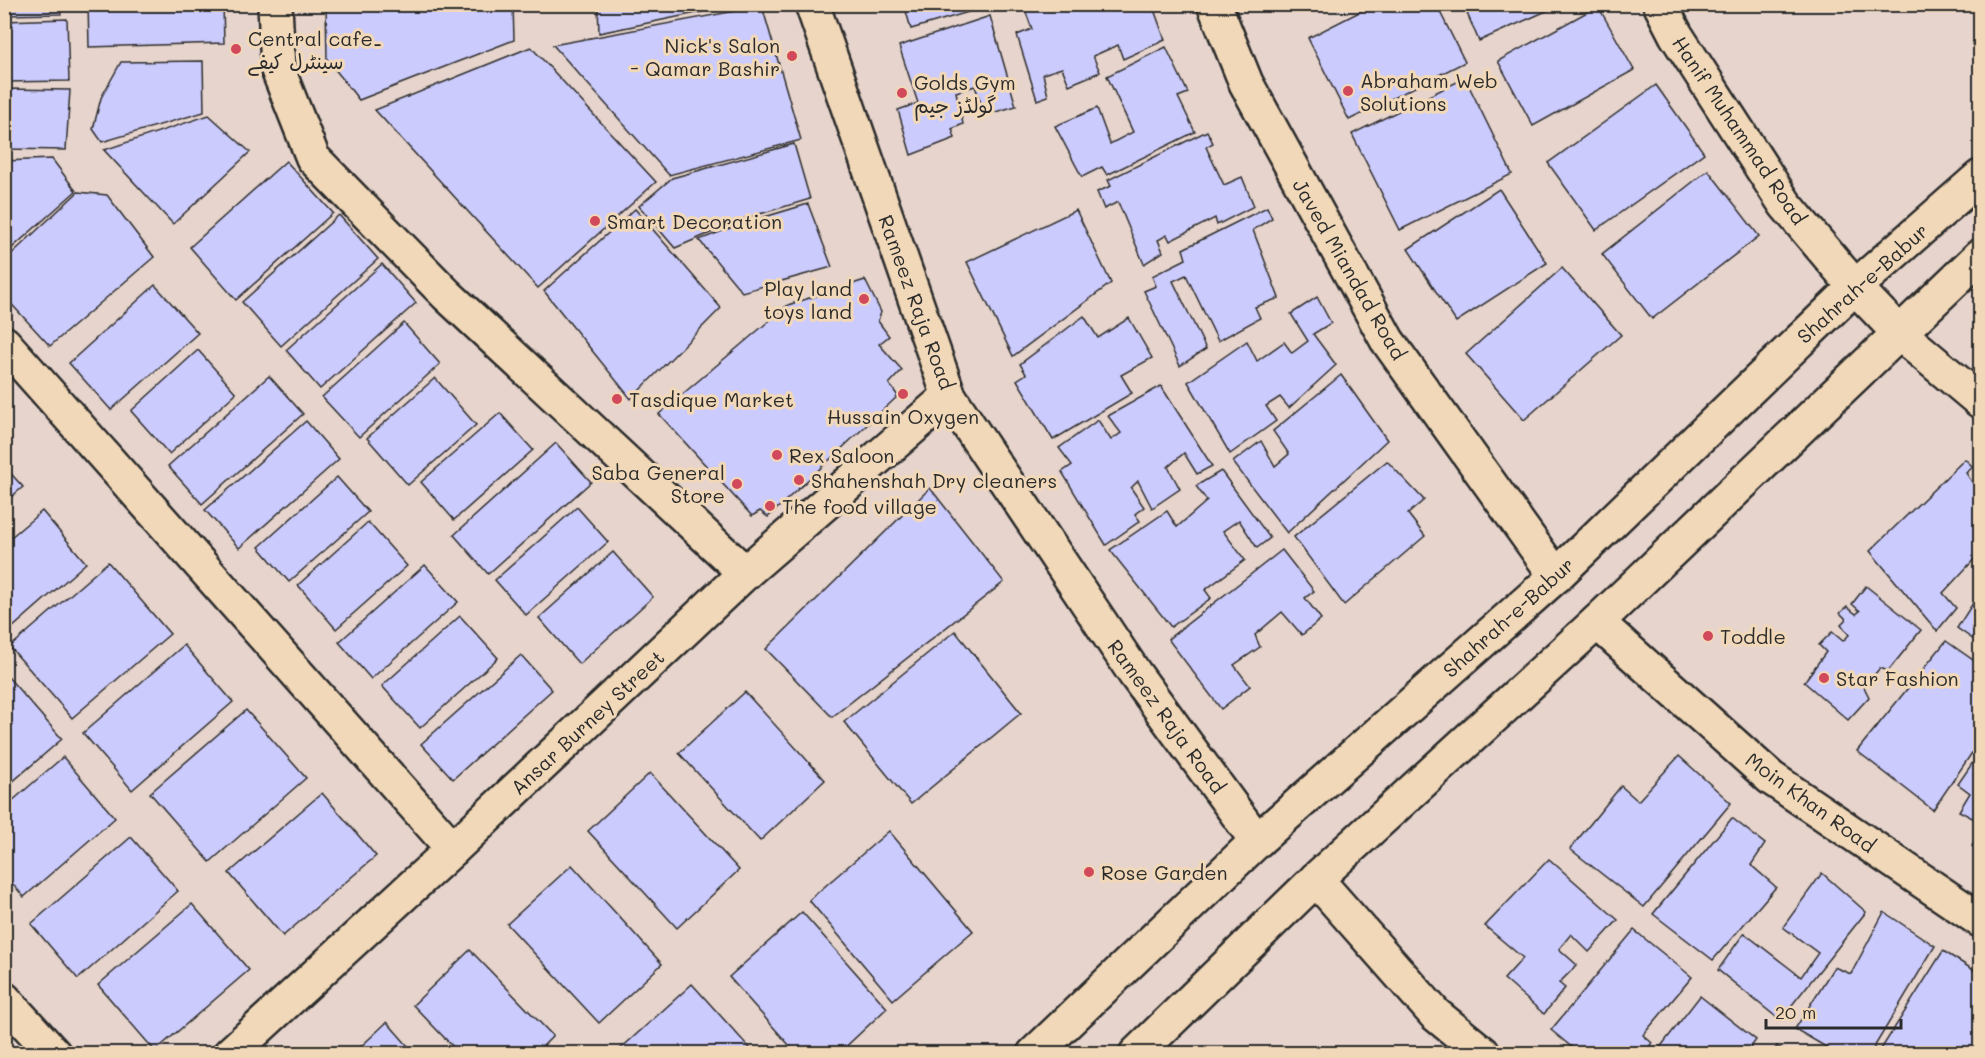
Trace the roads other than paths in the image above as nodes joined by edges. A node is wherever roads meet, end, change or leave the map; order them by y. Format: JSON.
{"nodes":[{"id":1,"x":275,"y":4,"type":"edge"},
{"id":2,"x":812,"y":4,"type":"edge"},
{"id":3,"x":1214,"y":4,"type":"edge"},
{"id":4,"x":1660,"y":4,"type":"edge"},
{"id":5,"x":1980,"y":177,"type":"edge"},
{"id":6,"x":1980,"y":256,"type":"edge"},
{"id":7,"x":1855,"y":287,"type":"junction"},
{"id":8,"x":1898,"y":332,"type":"junction"},
{"id":9,"x":4,"y":343,"type":"edge"},
{"id":10,"x":949,"y":396,"type":"junction"},
{"id":11,"x":1980,"y":401,"type":"edge"},
{"id":12,"x":746,"y":573,"type":"junction"},
{"id":13,"x":1556,"y":576,"type":"junction"},
{"id":14,"x":1598,"y":622,"type":"junction"},
{"id":15,"x":1257,"y":841,"type":"junction"},
{"id":16,"x":453,"y":849,"type":"junction"},
{"id":17,"x":1317,"y":879,"type":"junction"},
{"id":18,"x":1980,"y":920,"type":"edge"},
{"id":19,"x":4,"y":999,"type":"edge"},
{"id":20,"x":54,"y":1053,"type":"edge"},
{"id":21,"x":230,"y":1053,"type":"edge"},
{"id":22,"x":1034,"y":1053,"type":"edge"},
{"id":23,"x":1136,"y":1053,"type":"edge"},
{"id":24,"x":1484,"y":1053,"type":"edge"}],
"edges":[{"from":1,"to":12,"type":"street"},
{"from":2,"to":10,"type":"street","name":"Rameez Raja Road"},
{"from":3,"to":13,"type":"street","name":"Javed Miandad Road"},
{"from":4,"to":7,"type":"street","name":"Hanif Muhammad Road"},
{"from":5,"to":7,"type":"street","name":"Shahrah-e-Babur"},
{"from":6,"to":8,"type":"street"},
{"from":7,"to":8,"type":"street","name":"Hanif Muhammad Road"},
{"from":7,"to":13,"type":"street","name":"Shahrah-e-Babur"},
{"from":8,"to":11,"type":"street","name":"Hanif Muhammad Road"},
{"from":8,"to":14,"type":"street"},
{"from":9,"to":16,"type":"street"},
{"from":10,"to":12,"type":"street","name":"Ansar Burney Street"},
{"from":10,"to":15,"type":"street","name":"Rameez Raja Road"},
{"from":12,"to":16,"type":"street","name":"Ansar Burney Street"},
{"from":13,"to":15,"type":"street","name":"Shahrah-e-Babur"},
{"from":14,"to":17,"type":"street"},
{"from":14,"to":18,"type":"street","name":"Moin Khan Road"},
{"from":15,"to":22,"type":"street","name":"Shahrah-e-Babur"},
{"from":16,"to":21,"type":"street","name":"Ansar Burney Street"},
{"from":17,"to":23,"type":"street"},
{"from":17,"to":24,"type":"street"},
{"from":19,"to":20,"type":"street"}]}
